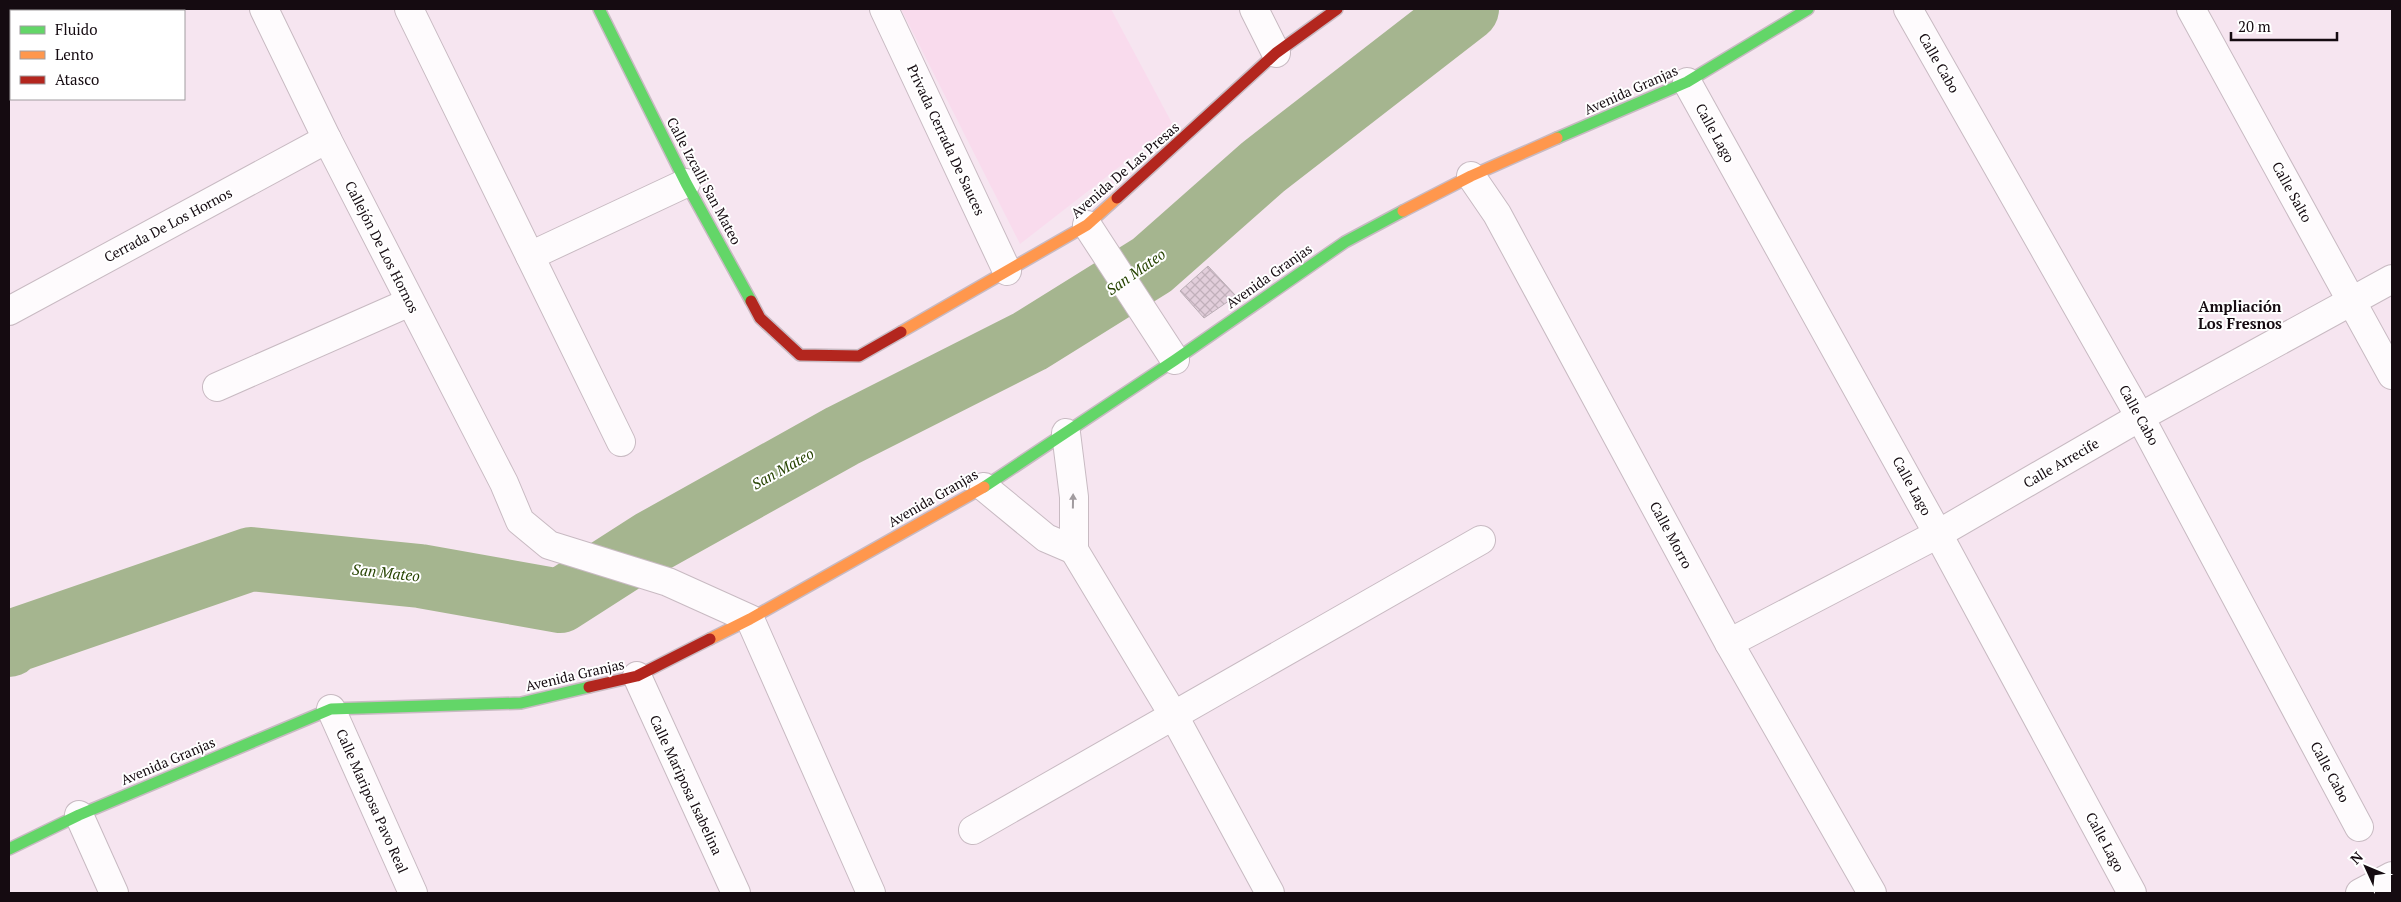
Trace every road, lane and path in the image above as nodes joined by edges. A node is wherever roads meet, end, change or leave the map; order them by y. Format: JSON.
{"nodes":[{"id":1,"x":264,"y":9,"type":"edge"},
{"id":2,"x":409,"y":9,"type":"edge"},
{"id":3,"x":599,"y":9,"type":"edge"},
{"id":4,"x":884,"y":9,"type":"edge"},
{"id":5,"x":1254,"y":9,"type":"edge"},
{"id":6,"x":1337,"y":9,"type":"edge"},
{"id":7,"x":1808,"y":9,"type":"edge"},
{"id":8,"x":1908,"y":9,"type":"edge"},
{"id":9,"x":2191,"y":9,"type":"edge"},
{"id":10,"x":1276,"y":53,"type":"junction"},
{"id":11,"x":1687,"y":82,"type":"junction"},
{"id":12,"x":327,"y":139,"type":"junction"},
{"id":13,"x":1471,"y":176,"type":"junction"},
{"id":14,"x":686,"y":183,"type":"junction"},
{"id":15,"x":1087,"y":226,"type":"junction"},
{"id":16,"x":530,"y":256,"type":"junction"},
{"id":17,"x":1008,"y":271,"type":"junction"},
{"id":18,"x":2392,"y":279,"type":"edge"},
{"id":19,"x":2352,"y":300,"type":"junction"},
{"id":20,"x":410,"y":302,"type":"junction"},
{"id":21,"x":9,"y":311,"type":"edge"},
{"id":22,"x":800,"y":355,"type":"joint"},
{"id":23,"x":1175,"y":360,"type":"junction"},
{"id":24,"x":2392,"y":375,"type":"edge"},
{"id":25,"x":217,"y":387,"type":"dead end"},
{"id":26,"x":2140,"y":417,"type":"junction"},
{"id":27,"x":1066,"y":433,"type":"junction"},
{"id":28,"x":620,"y":442,"type":"dead end"},
{"id":29,"x":984,"y":487,"type":"junction"},
{"id":30,"x":1938,"y":534,"type":"junction"},
{"id":31,"x":1481,"y":540,"type":"dead end"},
{"id":32,"x":1074,"y":550,"type":"junction"},
{"id":33,"x":750,"y":619,"type":"junction"},
{"id":34,"x":1729,"y":643,"type":"junction"},
{"id":35,"x":636,"y":676,"type":"junction"},
{"id":36,"x":331,"y":708,"type":"junction"},
{"id":37,"x":1174,"y":716,"type":"junction"},
{"id":38,"x":79,"y":815,"type":"junction"},
{"id":39,"x":2359,"y":827,"type":"dead end"},
{"id":40,"x":973,"y":830,"type":"dead end"},
{"id":41,"x":9,"y":849,"type":"edge"},
{"id":42,"x":2392,"y":876,"type":"edge"},
{"id":43,"x":114,"y":893,"type":"edge"},
{"id":44,"x":413,"y":893,"type":"edge"},
{"id":45,"x":736,"y":893,"type":"edge"},
{"id":46,"x":871,"y":893,"type":"edge"},
{"id":47,"x":1270,"y":893,"type":"edge"},
{"id":48,"x":1872,"y":893,"type":"edge"},
{"id":49,"x":2132,"y":893,"type":"edge"},
{"id":50,"x":2360,"y":893,"type":"edge"}],
"edges":[{"from":1,"to":12,"type":"street","name":"Callejón De Los Hornos"},
{"from":2,"to":16,"type":"street"},
{"from":3,"to":14,"type":"street","name":"Calle Izcalli San Mateo"},
{"from":4,"to":17,"type":"street","name":"Privada Cerrada De Sauces"},
{"from":5,"to":10,"type":"street"},
{"from":6,"to":10,"type":"street","name":"Avenida De Las Presas"},
{"from":7,"to":11,"type":"street","name":"Avenida Granjas"},
{"from":8,"to":26,"type":"street","name":"Calle Cabo"},
{"from":9,"to":19,"type":"street","name":"Calle Salto"},
{"from":10,"to":15,"type":"street","name":"Avenida De Las Presas"},
{"from":11,"to":13,"type":"street","name":"Avenida Granjas"},
{"from":11,"to":30,"type":"street","name":"Calle Lago"},
{"from":12,"to":20,"type":"street","name":"Callejón De Los Hornos"},
{"from":12,"to":21,"type":"street","name":"Cerrada De Los Hornos"},
{"from":13,"to":23,"type":"street","name":"Avenida Granjas"},
{"from":13,"to":34,"type":"street","name":"Calle Morro"},
{"from":14,"to":16,"type":"street"},
{"from":14,"to":22,"type":"street","name":"Calle Izcalli San Mateo"},
{"from":15,"to":17,"type":"street","name":"Avenida De Las Presas"},
{"from":15,"to":23,"type":"street"},
{"from":16,"to":28,"type":"street"},
{"from":17,"to":22,"type":"street","name":"Avenida De Las Presas"},
{"from":18,"to":19,"type":"street","name":"Calle Arrecife"},
{"from":19,"to":24,"type":"street","name":"Calle Salto"},
{"from":19,"to":26,"type":"street","name":"Calle Arrecife"},
{"from":20,"to":25,"type":"street"},
{"from":20,"to":33,"type":"street","name":"Callejón De Los Hornos"},
{"from":23,"to":27,"type":"street","name":"Avenida Granjas"},
{"from":26,"to":30,"type":"street","name":"Calle Arrecife"},
{"from":26,"to":39,"type":"street","name":"Calle Cabo"},
{"from":27,"to":29,"type":"street","name":"Avenida Granjas"},
{"from":32,"to":27,"type":"street","one_way":true},
{"from":29,"to":32,"type":"street"},
{"from":29,"to":33,"type":"street","name":"Avenida Granjas"},
{"from":30,"to":34,"type":"street","name":"Calle Arrecife"},
{"from":30,"to":49,"type":"street","name":"Calle Lago"},
{"from":31,"to":37,"type":"street"},
{"from":32,"to":37,"type":"street"},
{"from":33,"to":35,"type":"street","name":"Avenida Granjas"},
{"from":33,"to":46,"type":"street"},
{"from":34,"to":48,"type":"street","name":"Calle Morro"},
{"from":35,"to":36,"type":"street","name":"Avenida Granjas"},
{"from":35,"to":45,"type":"street","name":"Calle Mariposa Isabelina"},
{"from":36,"to":38,"type":"street","name":"Avenida Granjas"},
{"from":36,"to":44,"type":"street","name":"Calle Mariposa Pavo Real"},
{"from":37,"to":40,"type":"street"},
{"from":37,"to":47,"type":"street"},
{"from":38,"to":41,"type":"street","name":"Avenida Granjas"},
{"from":38,"to":43,"type":"street"},
{"from":42,"to":50,"type":"street"}]}
